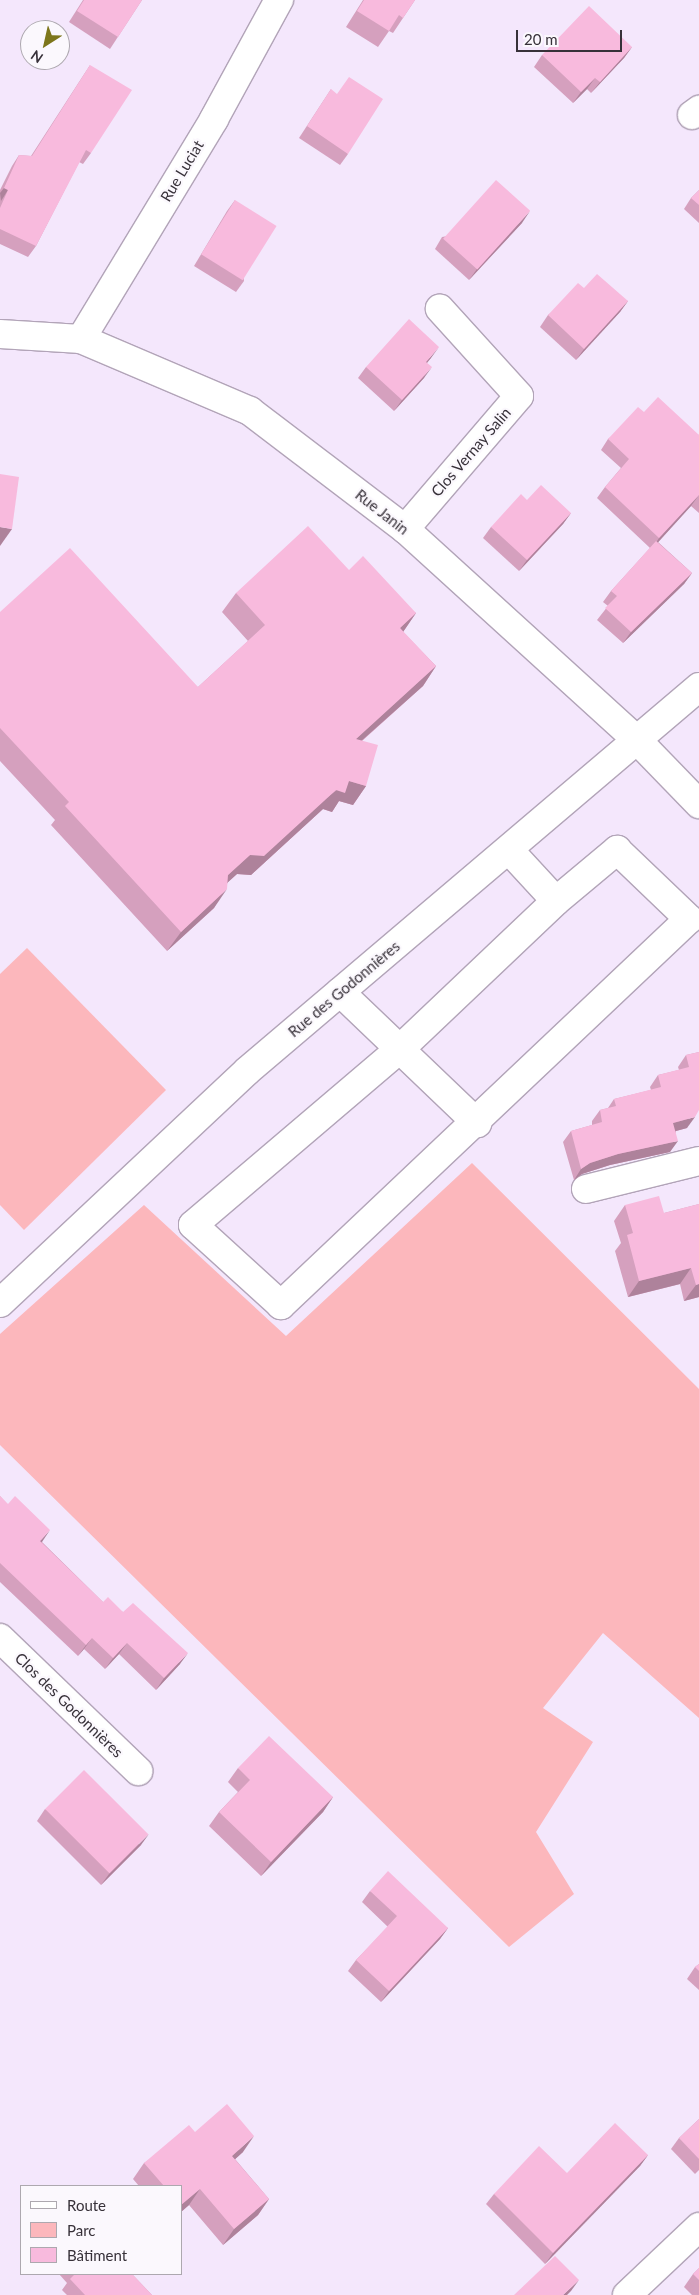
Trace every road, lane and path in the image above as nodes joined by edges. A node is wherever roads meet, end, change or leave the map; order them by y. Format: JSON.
{"nodes":[{"id":1,"x":273,"y":2,"type":"edge"},
{"id":2,"x":440,"y":308,"type":"dead end"},
{"id":3,"x":0,"y":334,"type":"edge"},
{"id":4,"x":80,"y":338,"type":"junction"},
{"id":5,"x":405,"y":529,"type":"junction"},
{"id":6,"x":699,"y":687,"type":"edge"},
{"id":7,"x":638,"y":741,"type":"junction"},
{"id":8,"x":699,"y":804,"type":"edge"},
{"id":9,"x":509,"y":850,"type":"junction"},
{"id":10,"x":556,"y":901,"type":"junction"},
{"id":11,"x":694,"y":915,"type":"edge"},
{"id":12,"x":340,"y":992,"type":"junction"},
{"id":13,"x":400,"y":1050,"type":"junction"},
{"id":14,"x":477,"y":1123,"type":"junction"},
{"id":15,"x":699,"y":1161,"type":"edge"},
{"id":16,"x":586,"y":1189,"type":"dead end"},
{"id":17,"x":0,"y":1303,"type":"edge"},
{"id":18,"x":0,"y":1638,"type":"edge"},
{"id":19,"x":138,"y":1771,"type":"dead end"},
{"id":20,"x":699,"y":2227,"type":"edge"},
{"id":21,"x":628,"y":2295,"type":"edge"}],
"edges":[{"from":1,"to":4,"type":"street","name":"Rue Luciat"},
{"from":2,"to":5,"type":"street","name":"Clos Vernay Salin"},
{"from":3,"to":4,"type":"street","name":"Rue Janin"},
{"from":4,"to":5,"type":"street","name":"Rue Janin"},
{"from":5,"to":7,"type":"street","name":"Rue Janin"},
{"from":6,"to":7,"type":"street","name":"Rue des Godonnières"},
{"from":7,"to":8,"type":"street","name":"Rue Janin"},
{"from":7,"to":9,"type":"street","name":"Rue des Godonnières"},
{"from":9,"to":10,"type":"street"},
{"from":9,"to":12,"type":"street","name":"Rue des Godonnières"},
{"from":10,"to":11,"type":"street"},
{"from":10,"to":13,"type":"street"},
{"from":11,"to":14,"type":"street"},
{"from":12,"to":13,"type":"street"},
{"from":12,"to":17,"type":"street","name":"Rue des Godonnières"},
{"from":13,"to":14,"type":"street"},
{"from":13,"to":14,"type":"street"},
{"from":15,"to":16,"type":"street"},
{"from":18,"to":19,"type":"street","name":"Clos des Godonnières"},
{"from":20,"to":21,"type":"street"}]}
